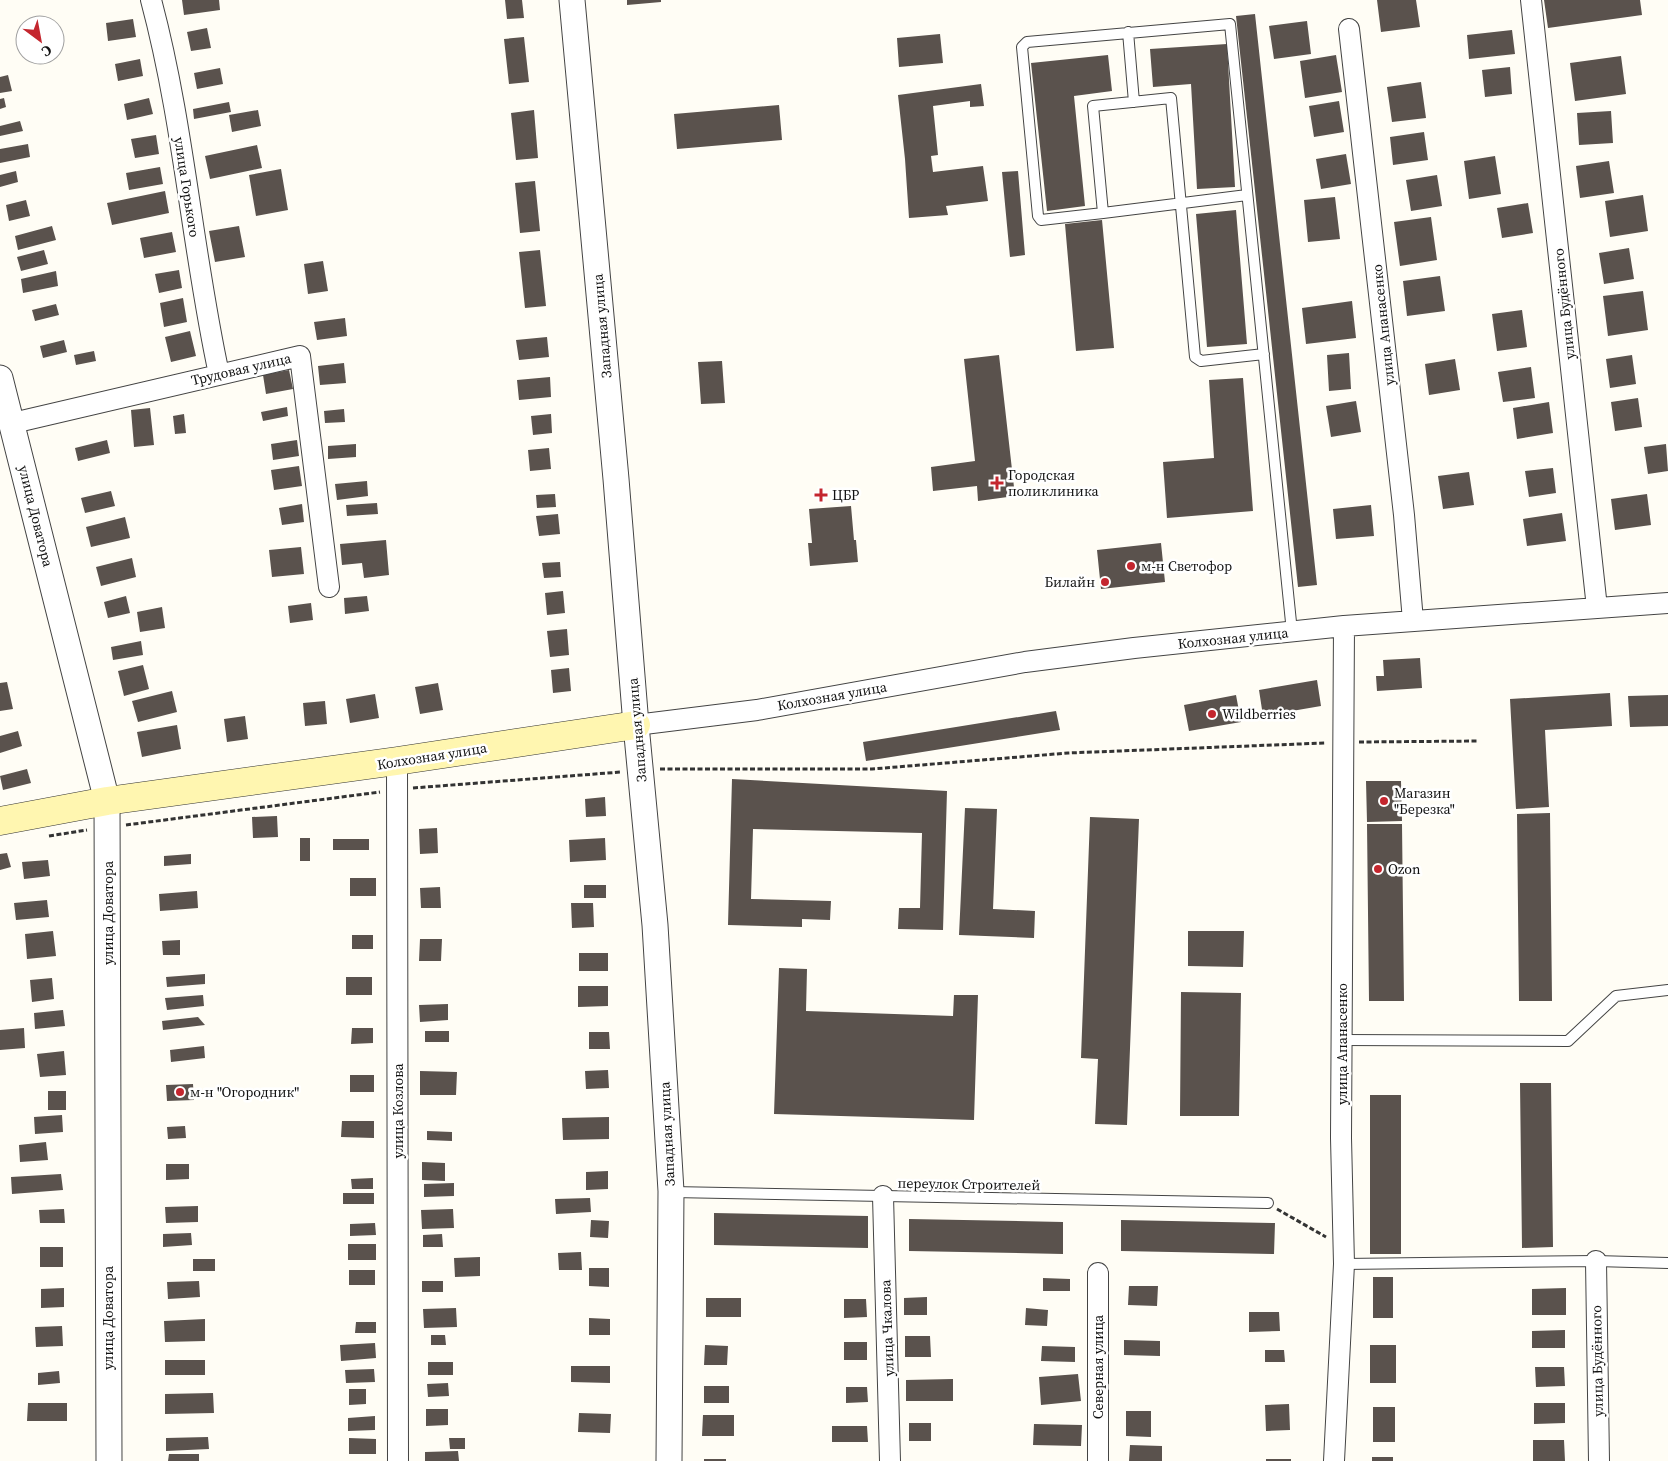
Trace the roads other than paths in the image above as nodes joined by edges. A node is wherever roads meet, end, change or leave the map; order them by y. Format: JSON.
{"nodes":[{"id":1,"x":151,"y":0,"type":"edge"},
{"id":2,"x":572,"y":0,"type":"edge"},
{"id":3,"x":1531,"y":0,"type":"edge"},
{"id":4,"x":1349,"y":29,"type":"dead end"},
{"id":5,"x":1128,"y":32,"type":"junction"},
{"id":6,"x":1134,"y":102,"type":"junction"},
{"id":7,"x":1247,"y":195,"type":"junction"},
{"id":8,"x":1182,"y":204,"type":"junction"},
{"id":9,"x":1103,"y":213,"type":"junction"},
{"id":10,"x":1264,"y":354,"type":"junction"},
{"id":11,"x":219,"y":374,"type":"junction"},
{"id":12,"x":0,"y":378,"type":"edge"},
{"id":13,"x":13,"y":423,"type":"junction"},
{"id":14,"x":329,"y":588,"type":"dead end"},
{"id":15,"x":1668,"y":603,"type":"edge"},
{"id":16,"x":1597,"y":608,"type":"junction"},
{"id":17,"x":1413,"y":621,"type":"junction"},
{"id":18,"x":1344,"y":626,"type":"junction"},
{"id":19,"x":1292,"y":632,"type":"junction"},
{"id":20,"x":636,"y":724,"type":"junction"},
{"id":21,"x":397,"y":761,"type":"junction"},
{"id":22,"x":107,"y":815,"type":"junction"},
{"id":23,"x":0,"y":821,"type":"edge"},
{"id":24,"x":1668,"y":990,"type":"edge"},
{"id":25,"x":1342,"y":1040,"type":"junction"},
{"id":26,"x":671,"y":1192,"type":"junction"},
{"id":27,"x":883,"y":1196,"type":"junction"},
{"id":28,"x":1268,"y":1203,"type":"road end"},
{"id":29,"x":1344,"y":1256,"type":"junction"},
{"id":30,"x":1596,"y":1261,"type":"junction"},
{"id":31,"x":1668,"y":1263,"type":"edge"},
{"id":32,"x":1098,"y":1273,"type":"dead end"},
{"id":33,"x":109,"y":1461,"type":"edge"},
{"id":34,"x":398,"y":1461,"type":"edge"},
{"id":35,"x":669,"y":1461,"type":"edge"},
{"id":36,"x":890,"y":1461,"type":"edge"},
{"id":37,"x":1098,"y":1461,"type":"edge"},
{"id":38,"x":1334,"y":1461,"type":"edge"},
{"id":39,"x":1598,"y":1461,"type":"edge"}],
"edges":[{"from":1,"to":11,"type":"street","name":"улица Горького"},
{"from":2,"to":20,"type":"street","name":"Западная улица"},
{"from":3,"to":16,"type":"street","name":"улица Будённого"},
{"from":4,"to":17,"type":"street","name":"улица Апанасенко"},
{"from":5,"to":6,"type":"lane"},
{"from":5,"to":7,"type":"lane"},
{"from":5,"to":9,"type":"lane"},
{"from":6,"to":8,"type":"lane"},
{"from":6,"to":9,"type":"lane"},
{"from":7,"to":8,"type":"lane"},
{"from":7,"to":10,"type":"lane"},
{"from":8,"to":9,"type":"lane"},
{"from":8,"to":10,"type":"lane"},
{"from":10,"to":19,"type":"lane"},
{"from":11,"to":13,"type":"street","name":"Трудовая улица"},
{"from":11,"to":14,"type":"street","name":"Трудовая улица"},
{"from":12,"to":13,"type":"street","name":"улица Доватора"},
{"from":13,"to":22,"type":"street","name":"улица Доватора"},
{"from":15,"to":16,"type":"street","name":"Колхозная улица"},
{"from":16,"to":17,"type":"street","name":"Колхозная улица"},
{"from":17,"to":18,"type":"street","name":"Колхозная улица"},
{"from":18,"to":19,"type":"street","name":"Колхозная улица"},
{"from":18,"to":25,"type":"street","name":"улица Апанасенко"},
{"from":19,"to":20,"type":"street","name":"Колхозная улица"},
{"from":20,"to":21,"type":"main road","name":"Колхозная улица"},
{"from":20,"to":26,"type":"street","name":"Западная улица"},
{"from":21,"to":22,"type":"main road","name":"Колхозная улица"},
{"from":21,"to":34,"type":"street","name":"улица Козлова"},
{"from":22,"to":23,"type":"main road","name":"Колхозная улица"},
{"from":22,"to":33,"type":"street","name":"улица Доватора"},
{"from":24,"to":25,"type":"lane"},
{"from":25,"to":29,"type":"street","name":"улица Апанасенко"},
{"from":26,"to":27,"type":"lane","name":"переулок Строителей"},
{"from":26,"to":35,"type":"street","name":"Западная улица"},
{"from":27,"to":28,"type":"lane","name":"переулок Строителей"},
{"from":27,"to":36,"type":"street","name":"улица Чкалова"},
{"from":29,"to":30,"type":"lane"},
{"from":29,"to":38,"type":"street","name":"улица Апанасенко"},
{"from":30,"to":31,"type":"lane"},
{"from":30,"to":39,"type":"street","name":"улица Будённого"},
{"from":32,"to":37,"type":"street","name":"Северная улица"}]}
